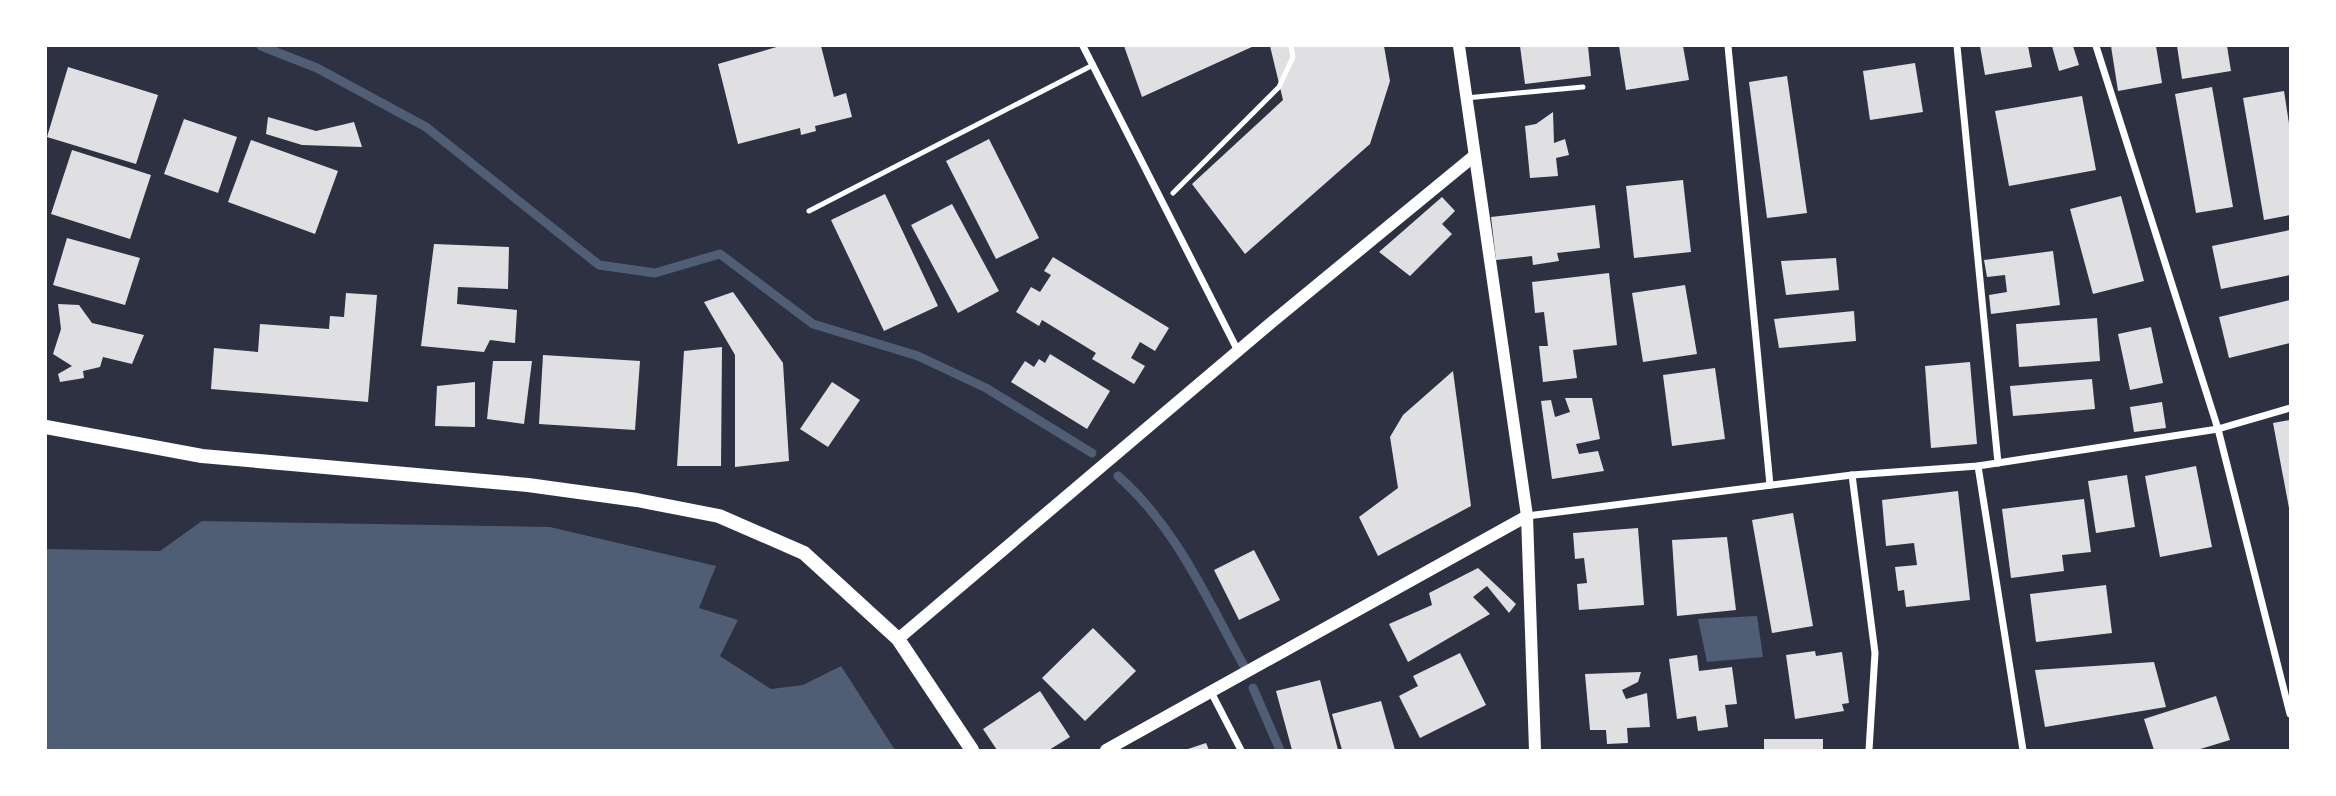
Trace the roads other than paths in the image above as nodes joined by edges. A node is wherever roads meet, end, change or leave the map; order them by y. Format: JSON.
{"nodes":[{"id":1,"x":1083,"y":46,"type":"edge"},
{"id":2,"x":1291,"y":46,"type":"edge"},
{"id":3,"x":1460,"y":46,"type":"edge"},
{"id":4,"x":1728,"y":46,"type":"edge"},
{"id":5,"x":1957,"y":46,"type":"edge"},
{"id":6,"x":2096,"y":46,"type":"edge"},
{"id":7,"x":1093,"y":65,"type":"junction"},
{"id":8,"x":1583,"y":87,"type":"dead end"},
{"id":9,"x":1466,"y":98,"type":"junction"},
{"id":10,"x":1474,"y":156,"type":"junction"},
{"id":11,"x":1173,"y":193,"type":"dead end"},
{"id":12,"x":809,"y":211,"type":"dead end"},
{"id":13,"x":1238,"y":351,"type":"junction"},
{"id":14,"x":2291,"y":408,"type":"edge"},
{"id":15,"x":46,"y":427,"type":"edge"},
{"id":16,"x":2218,"y":429,"type":"junction"},
{"id":17,"x":1998,"y":463,"type":"junction"},
{"id":18,"x":1978,"y":467,"type":"junction"},
{"id":19,"x":1852,"y":475,"type":"junction"},
{"id":20,"x":1770,"y":485,"type":"junction"},
{"id":21,"x":1527,"y":516,"type":"junction"},
{"id":22,"x":898,"y":639,"type":"junction"},
{"id":23,"x":1211,"y":692,"type":"junction"},
{"id":24,"x":2291,"y":714,"type":"edge"},
{"id":25,"x":972,"y":751,"type":"edge"},
{"id":26,"x":1107,"y":751,"type":"edge"},
{"id":27,"x":1241,"y":751,"type":"edge"},
{"id":28,"x":1535,"y":751,"type":"edge"},
{"id":29,"x":1869,"y":751,"type":"edge"},
{"id":30,"x":2023,"y":751,"type":"edge"}],
"edges":[{"from":1,"to":7,"type":"street"},
{"from":2,"to":11,"type":"lane"},
{"from":3,"to":9,"type":"street"},
{"from":4,"to":20,"type":"street"},
{"from":5,"to":17,"type":"street"},
{"from":6,"to":16,"type":"street"},
{"from":7,"to":12,"type":"lane"},
{"from":7,"to":13,"type":"street"},
{"from":8,"to":9,"type":"lane"},
{"from":9,"to":10,"type":"street"},
{"from":10,"to":13,"type":"street"},
{"from":10,"to":21,"type":"street"},
{"from":13,"to":22,"type":"street"},
{"from":14,"to":16,"type":"street"},
{"from":15,"to":22,"type":"main road"},
{"from":16,"to":17,"type":"street"},
{"from":16,"to":24,"type":"street"},
{"from":17,"to":18,"type":"street"},
{"from":18,"to":19,"type":"street"},
{"from":18,"to":30,"type":"street"},
{"from":19,"to":20,"type":"street"},
{"from":19,"to":29,"type":"street"},
{"from":20,"to":21,"type":"street"},
{"from":21,"to":23,"type":"street"},
{"from":21,"to":28,"type":"street"},
{"from":22,"to":25,"type":"main road"},
{"from":23,"to":26,"type":"street"},
{"from":23,"to":27,"type":"street"}]}
